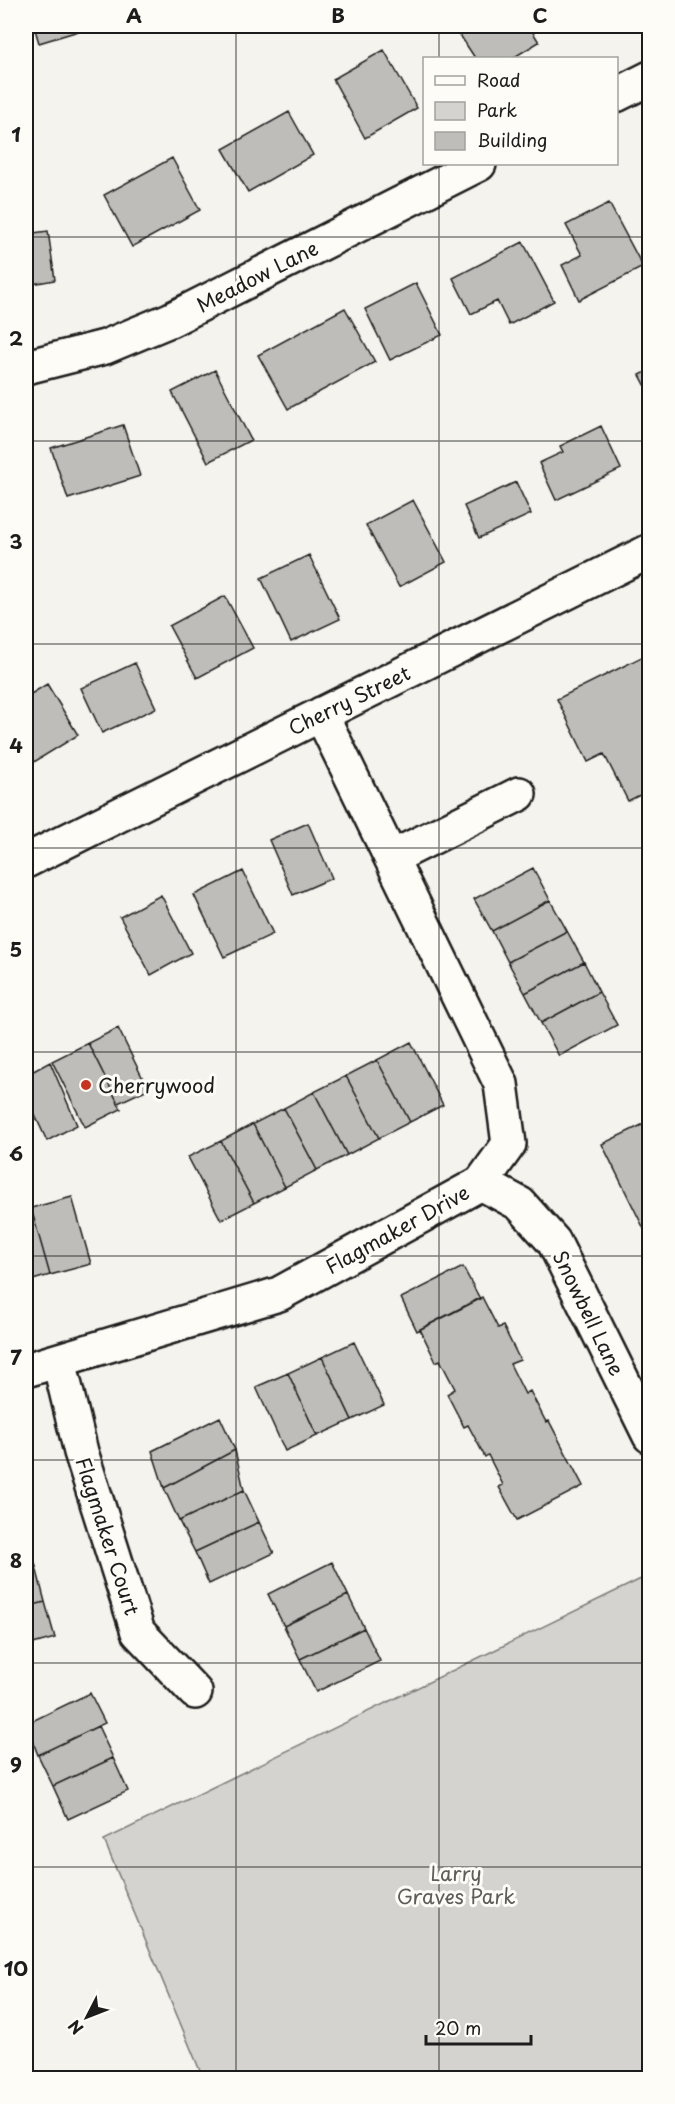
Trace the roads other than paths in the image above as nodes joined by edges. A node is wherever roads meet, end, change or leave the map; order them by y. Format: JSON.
{"nodes":[{"id":1,"x":650,"y":78,"type":"edge"},
{"id":2,"x":618,"y":94,"type":"edge"},
{"id":3,"x":477,"y":165,"type":"edge"},
{"id":4,"x":26,"y":367,"type":"edge"},
{"id":5,"x":650,"y":551,"type":"edge"},
{"id":6,"x":321,"y":714,"type":"junction"},
{"id":7,"x":519,"y":794,"type":"dead end"},
{"id":8,"x":37,"y":855,"type":"edge"},
{"id":9,"x":391,"y":858,"type":"junction"},
{"id":10,"x":481,"y":1183,"type":"junction"},
{"id":11,"x":59,"y":1360,"type":"junction"},
{"id":12,"x":26,"y":1370,"type":"edge"},
{"id":13,"x":650,"y":1436,"type":"edge"},
{"id":14,"x":195,"y":1692,"type":"dead end"}],
"edges":[{"from":1,"to":2,"type":"street"},
{"from":3,"to":4,"type":"street","name":"Meadow Lane"},
{"from":5,"to":6,"type":"street","name":"Cherry Street"},
{"from":6,"to":8,"type":"street","name":"Cherry Street"},
{"from":6,"to":9,"type":"street","name":"Flagmaker Drive"},
{"from":7,"to":9,"type":"street"},
{"from":9,"to":10,"type":"street","name":"Flagmaker Drive"},
{"from":10,"to":11,"type":"street","name":"Flagmaker Drive"},
{"from":10,"to":13,"type":"street","name":"Snowbell Lane"},
{"from":11,"to":12,"type":"street","name":"Flagmaker Drive"},
{"from":11,"to":14,"type":"street","name":"Flagmaker Court"}]}
